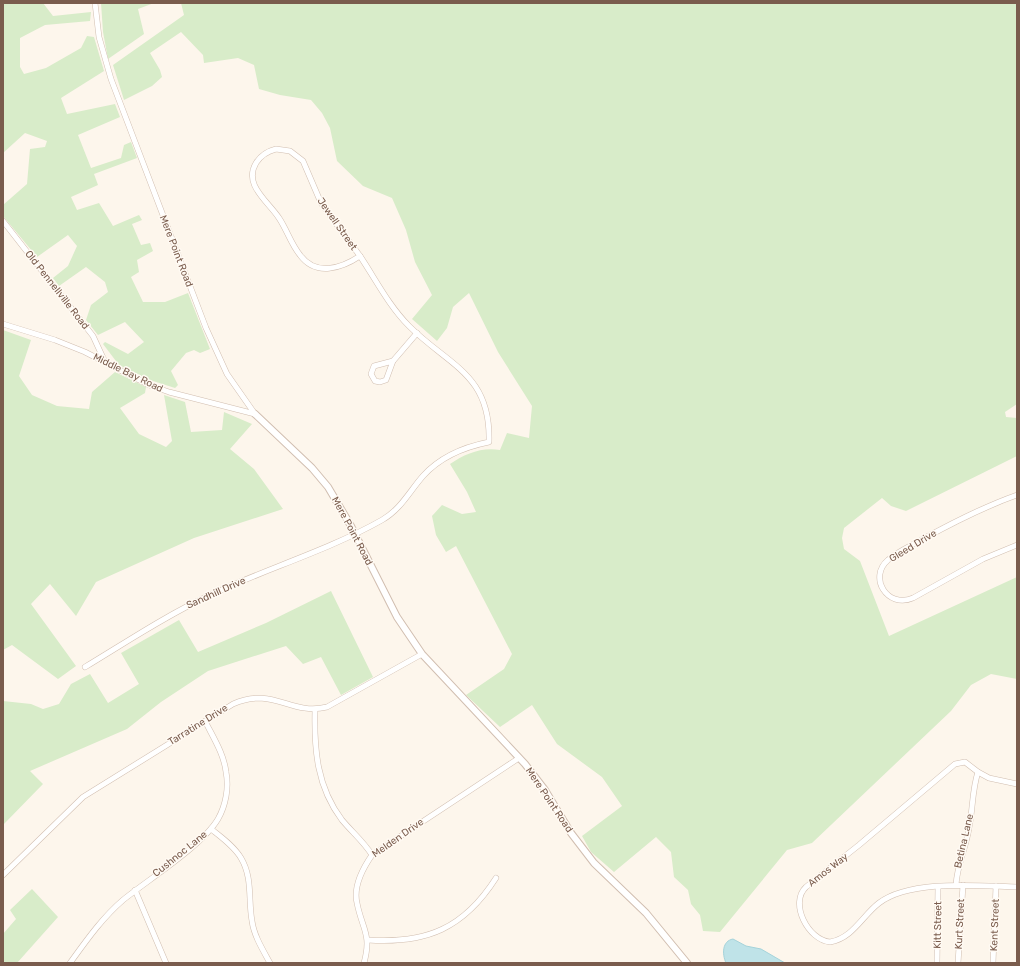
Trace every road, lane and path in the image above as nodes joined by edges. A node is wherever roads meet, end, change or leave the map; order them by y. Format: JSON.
{"nodes":[{"id":1,"x":95,"y":3,"type":"edge"},
{"id":2,"x":3,"y":221,"type":"edge"},
{"id":3,"x":360,"y":256,"type":"junction"},
{"id":4,"x":3,"y":324,"type":"edge"},
{"id":5,"x":418,"y":333,"type":"junction"},
{"id":6,"x":393,"y":361,"type":"junction"},
{"id":7,"x":105,"y":362,"type":"junction"},
{"id":8,"x":255,"y":414,"type":"junction"},
{"id":9,"x":489,"y":442,"type":"joint"},
{"id":10,"x":1017,"y":495,"type":"edge"},
{"id":11,"x":355,"y":534,"type":"junction"},
{"id":12,"x":1017,"y":545,"type":"edge"},
{"id":13,"x":422,"y":654,"type":"junction"},
{"id":14,"x":85,"y":667,"type":"dead end"},
{"id":15,"x":315,"y":710,"type":"junction"},
{"id":16,"x":205,"y":721,"type":"junction"},
{"id":17,"x":519,"y":758,"type":"junction"},
{"id":18,"x":978,"y":772,"type":"junction"},
{"id":19,"x":1017,"y":784,"type":"edge"},
{"id":20,"x":211,"y":829,"type":"junction"},
{"id":21,"x":372,"y":855,"type":"junction"},
{"id":22,"x":3,"y":875,"type":"edge"},
{"id":23,"x":496,"y":878,"type":"dead end"},
{"id":24,"x":963,"y":885,"type":"junction"},
{"id":25,"x":956,"y":886,"type":"junction"},
{"id":26,"x":996,"y":886,"type":"junction"},
{"id":27,"x":1017,"y":887,"type":"edge"},
{"id":28,"x":938,"y":888,"type":"junction"},
{"id":29,"x":135,"y":890,"type":"junction"},
{"id":30,"x":368,"y":940,"type":"junction"},
{"id":31,"x":70,"y":963,"type":"edge"},
{"id":32,"x":166,"y":963,"type":"edge"},
{"id":33,"x":270,"y":963,"type":"edge"},
{"id":34,"x":364,"y":963,"type":"edge"},
{"id":35,"x":686,"y":963,"type":"edge"},
{"id":36,"x":937,"y":963,"type":"edge"},
{"id":37,"x":958,"y":963,"type":"edge"},
{"id":38,"x":993,"y":963,"type":"edge"}],
"edges":[{"from":1,"to":8,"type":"street","name":"Mere Point Road"},
{"from":2,"to":7,"type":"street","name":"Old Pennellville Road"},
{"from":3,"to":3,"type":"street","name":"Jewell Street"},
{"from":3,"to":5,"type":"street","name":"Jewell Street"},
{"from":4,"to":7,"type":"street","name":"Middle Bay Road"},
{"from":5,"to":6,"type":"street"},
{"from":5,"to":9,"type":"street","name":"Jewell Street"},
{"from":6,"to":6,"type":"street"},
{"from":7,"to":8,"type":"street","name":"Middle Bay Road"},
{"from":8,"to":11,"type":"street","name":"Mere Point Road"},
{"from":9,"to":11,"type":"street","name":"Sandhill Drive"},
{"from":10,"to":12,"type":"street","name":"Gleed Drive"},
{"from":11,"to":13,"type":"street","name":"Mere Point Road"},
{"from":11,"to":14,"type":"street","name":"Sandhill Drive"},
{"from":13,"to":15,"type":"street","name":"Tarratine Drive"},
{"from":13,"to":17,"type":"street","name":"Mere Point Road"},
{"from":15,"to":16,"type":"street","name":"Tarratine Drive"},
{"from":15,"to":21,"type":"street"},
{"from":16,"to":20,"type":"street","name":"Cushnoc Lane"},
{"from":16,"to":22,"type":"street","name":"Tarratine Drive"},
{"from":17,"to":21,"type":"street","name":"Melden Drive"},
{"from":17,"to":35,"type":"street","name":"Mere Point Road"},
{"from":18,"to":19,"type":"street","name":"Amos Way"},
{"from":18,"to":25,"type":"street","name":"Betina Lane"},
{"from":18,"to":28,"type":"street","name":"Amos Way"},
{"from":20,"to":29,"type":"street","name":"Cushnoc Lane"},
{"from":20,"to":33,"type":"street"},
{"from":21,"to":30,"type":"street","name":"Melden Drive"},
{"from":23,"to":30,"type":"street"},
{"from":24,"to":25,"type":"street","name":"Amos Way"},
{"from":24,"to":26,"type":"street","name":"Amos Way"},
{"from":24,"to":37,"type":"street","name":"Kurt Street"},
{"from":25,"to":28,"type":"street","name":"Amos Way"},
{"from":26,"to":27,"type":"street","name":"Amos Way"},
{"from":26,"to":38,"type":"street","name":"Kent Street"},
{"from":28,"to":36,"type":"street","name":"Kitt Street"},
{"from":29,"to":31,"type":"street","name":"Cushnoc Lane"},
{"from":29,"to":32,"type":"street"},
{"from":30,"to":34,"type":"street","name":"Melden Drive"}]}
